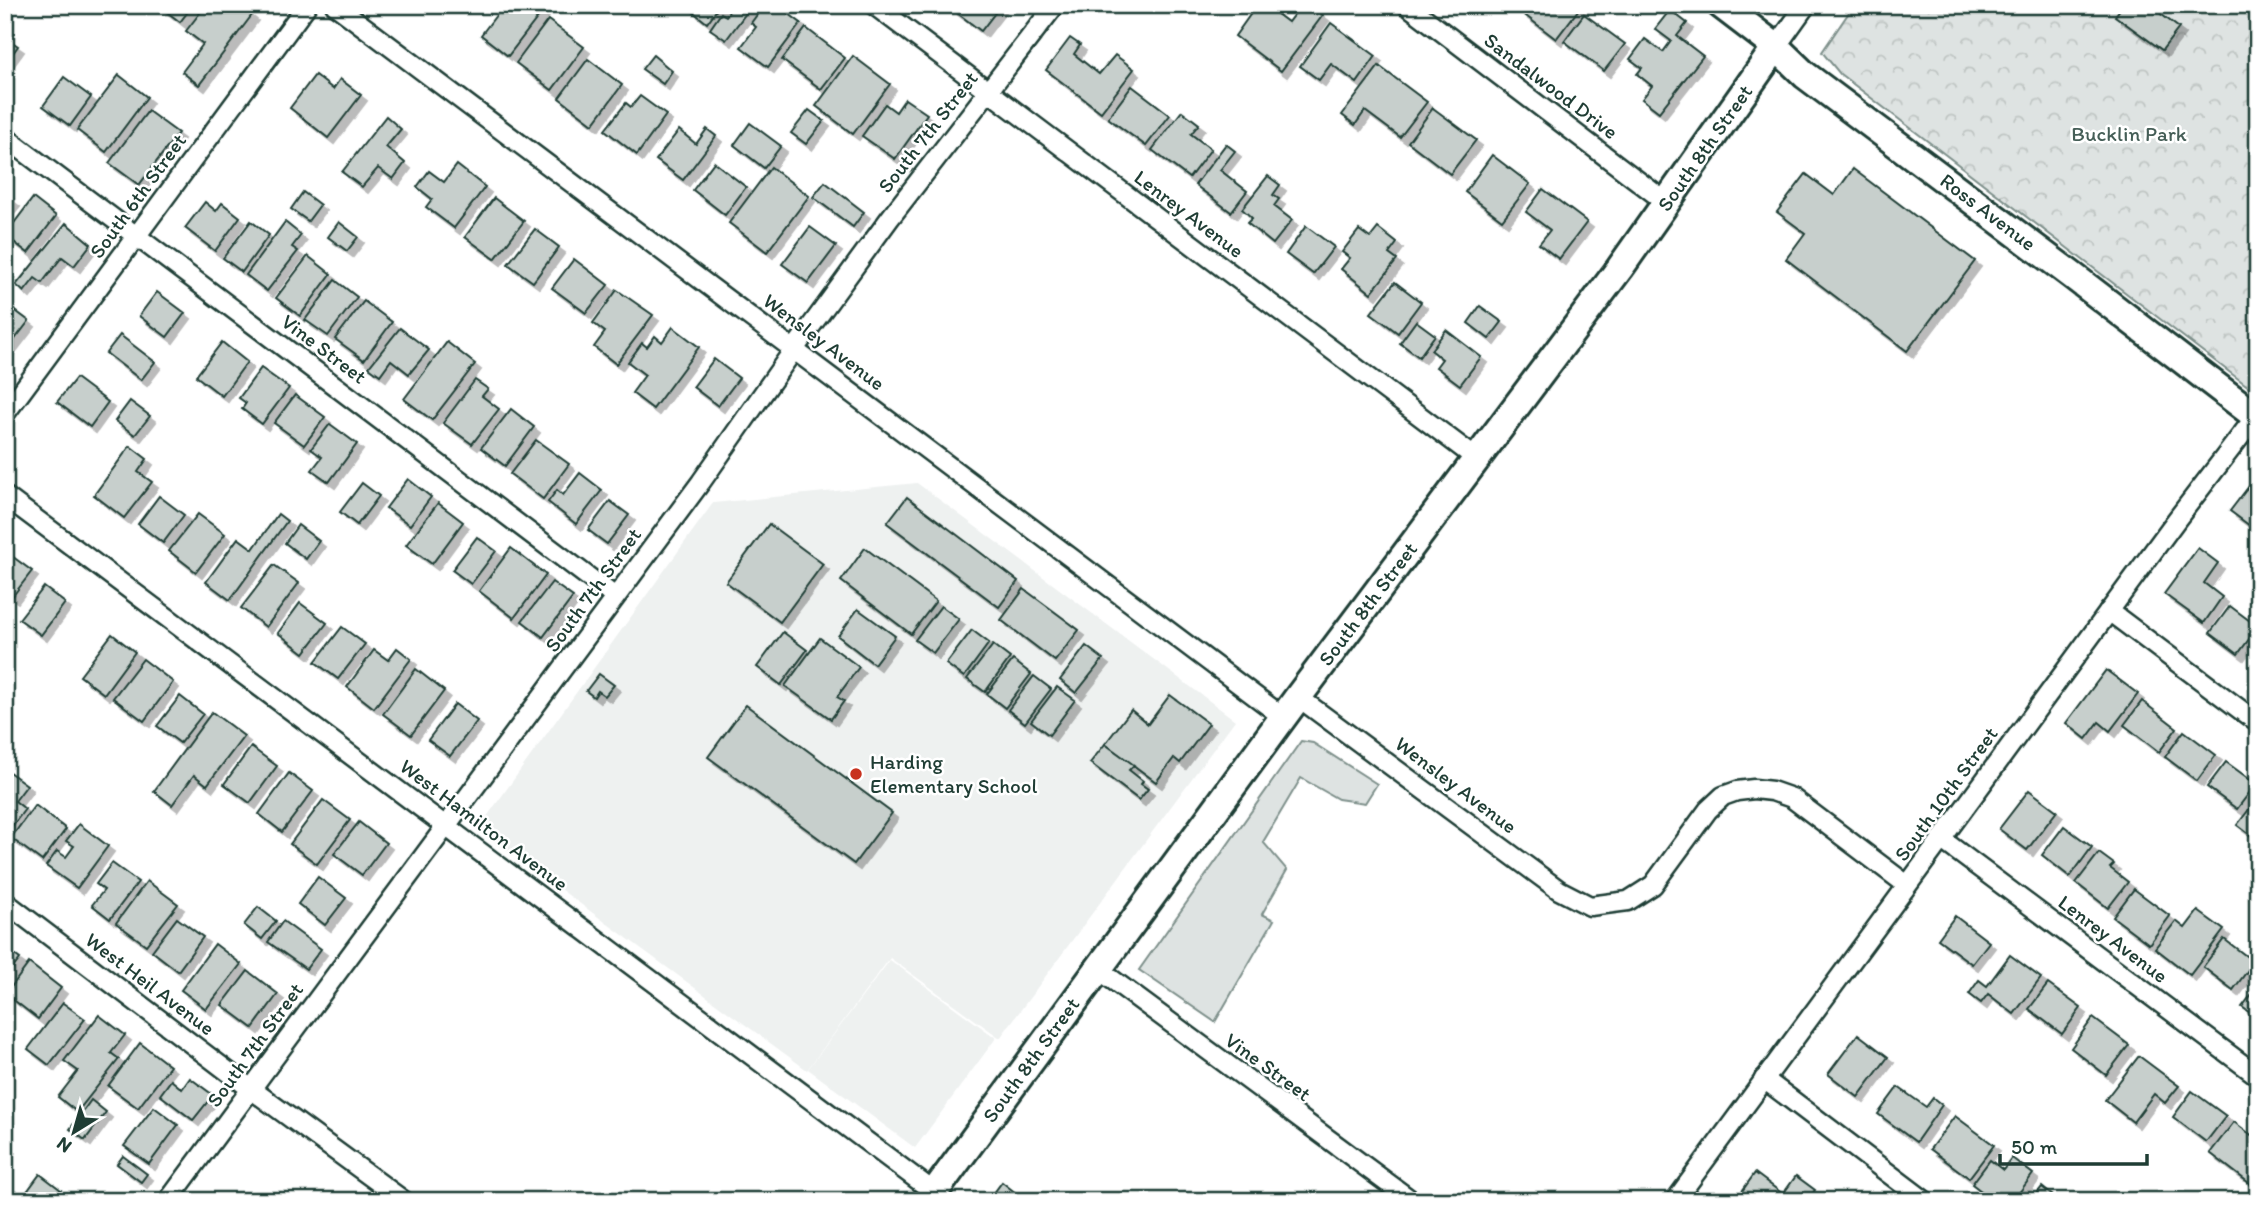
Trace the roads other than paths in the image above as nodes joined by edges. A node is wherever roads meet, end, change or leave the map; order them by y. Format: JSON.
{"nodes":[{"id":1,"x":307,"y":5,"type":"edge"},
{"id":2,"x":335,"y":5,"type":"edge"},
{"id":3,"x":874,"y":5,"type":"edge"},
{"id":4,"x":1055,"y":5,"type":"edge"},
{"id":5,"x":1407,"y":5,"type":"edge"},
{"id":6,"x":1721,"y":5,"type":"edge"},
{"id":7,"x":1806,"y":5,"type":"edge"},
{"id":8,"x":1776,"y":47,"type":"junction"},
{"id":9,"x":988,"y":91,"type":"junction"},
{"id":10,"x":5,"y":137,"type":"edge"},
{"id":11,"x":1667,"y":203,"type":"junction"},
{"id":12,"x":137,"y":236,"type":"junction"},
{"id":13,"x":795,"y":348,"type":"junction"},
{"id":14,"x":5,"y":414,"type":"edge"},
{"id":15,"x":2257,"y":417,"type":"edge"},
{"id":16,"x":1477,"y":459,"type":"junction"},
{"id":17,"x":5,"y":496,"type":"edge"},
{"id":18,"x":615,"y":597,"type":"junction"},
{"id":19,"x":2109,"y":611,"type":"junction"},
{"id":20,"x":1291,"y":707,"type":"junction"},
{"id":21,"x":2258,"y":723,"type":"edge"},
{"id":22,"x":446,"y":825,"type":"junction"},
{"id":23,"x":1941,"y":839,"type":"junction"},
{"id":24,"x":1907,"y":885,"type":"junction"},
{"id":25,"x":5,"y":902,"type":"edge"},
{"id":26,"x":1098,"y":969,"type":"junction"},
{"id":27,"x":2258,"y":1076,"type":"edge"},
{"id":28,"x":1765,"y":1079,"type":"junction"},
{"id":29,"x":251,"y":1089,"type":"junction"},
{"id":30,"x":931,"y":1196,"type":"edge"},
{"id":31,"x":168,"y":1201,"type":"edge"},
{"id":32,"x":404,"y":1201,"type":"edge"},
{"id":33,"x":1412,"y":1201,"type":"edge"},
{"id":34,"x":1675,"y":1201,"type":"edge"},
{"id":35,"x":1925,"y":1201,"type":"edge"}],
"edges":[{"from":1,"to":12,"type":"street","name":"South 6th Street"},
{"from":2,"to":13,"type":"street","name":"Wensley Avenue"},
{"from":3,"to":9,"type":"street","name":"Lenrey Avenue"},
{"from":4,"to":9,"type":"street","name":"South 7th Street"},
{"from":5,"to":11,"type":"street","name":"Sandalwood Drive"},
{"from":6,"to":8,"type":"street","name":"Ross Avenue"},
{"from":7,"to":8,"type":"street","name":"South 8th Street"},
{"from":8,"to":11,"type":"street","name":"South 8th Street"},
{"from":8,"to":15,"type":"street","name":"Ross Avenue"},
{"from":9,"to":13,"type":"street","name":"South 7th Street"},
{"from":9,"to":16,"type":"street","name":"Lenrey Avenue"},
{"from":10,"to":12,"type":"street","name":"Vine Street"},
{"from":11,"to":16,"type":"street","name":"South 8th Street"},
{"from":12,"to":14,"type":"street","name":"South 6th Street"},
{"from":12,"to":18,"type":"street","name":"Vine Street"},
{"from":13,"to":18,"type":"street","name":"South 7th Street"},
{"from":13,"to":20,"type":"street","name":"Wensley Avenue"},
{"from":15,"to":19,"type":"street","name":"South 10th Street"},
{"from":16,"to":20,"type":"street","name":"South 8th Street"},
{"from":17,"to":22,"type":"street","name":"West Hamilton Avenue"},
{"from":18,"to":22,"type":"street","name":"South 7th Street"},
{"from":19,"to":21,"type":"street"},
{"from":19,"to":23,"type":"street","name":"South 10th Street"},
{"from":20,"to":24,"type":"street","name":"Wensley Avenue"},
{"from":20,"to":26,"type":"street","name":"South 8th Street"},
{"from":22,"to":29,"type":"street","name":"South 7th Street"},
{"from":22,"to":30,"type":"street","name":"West Hamilton Avenue"},
{"from":23,"to":24,"type":"street","name":"South 10th Street"},
{"from":23,"to":27,"type":"street","name":"Lenrey Avenue"},
{"from":24,"to":28,"type":"street","name":"South 10th Street"},
{"from":25,"to":29,"type":"street","name":"West Heil Avenue"},
{"from":26,"to":30,"type":"street","name":"South 8th Street"},
{"from":26,"to":33,"type":"street","name":"Vine Street"},
{"from":28,"to":34,"type":"street","name":"South 10th Street"},
{"from":28,"to":35,"type":"street"},
{"from":29,"to":31,"type":"street","name":"South 7th Street"},
{"from":29,"to":32,"type":"street","name":"West Heil Avenue"}]}
